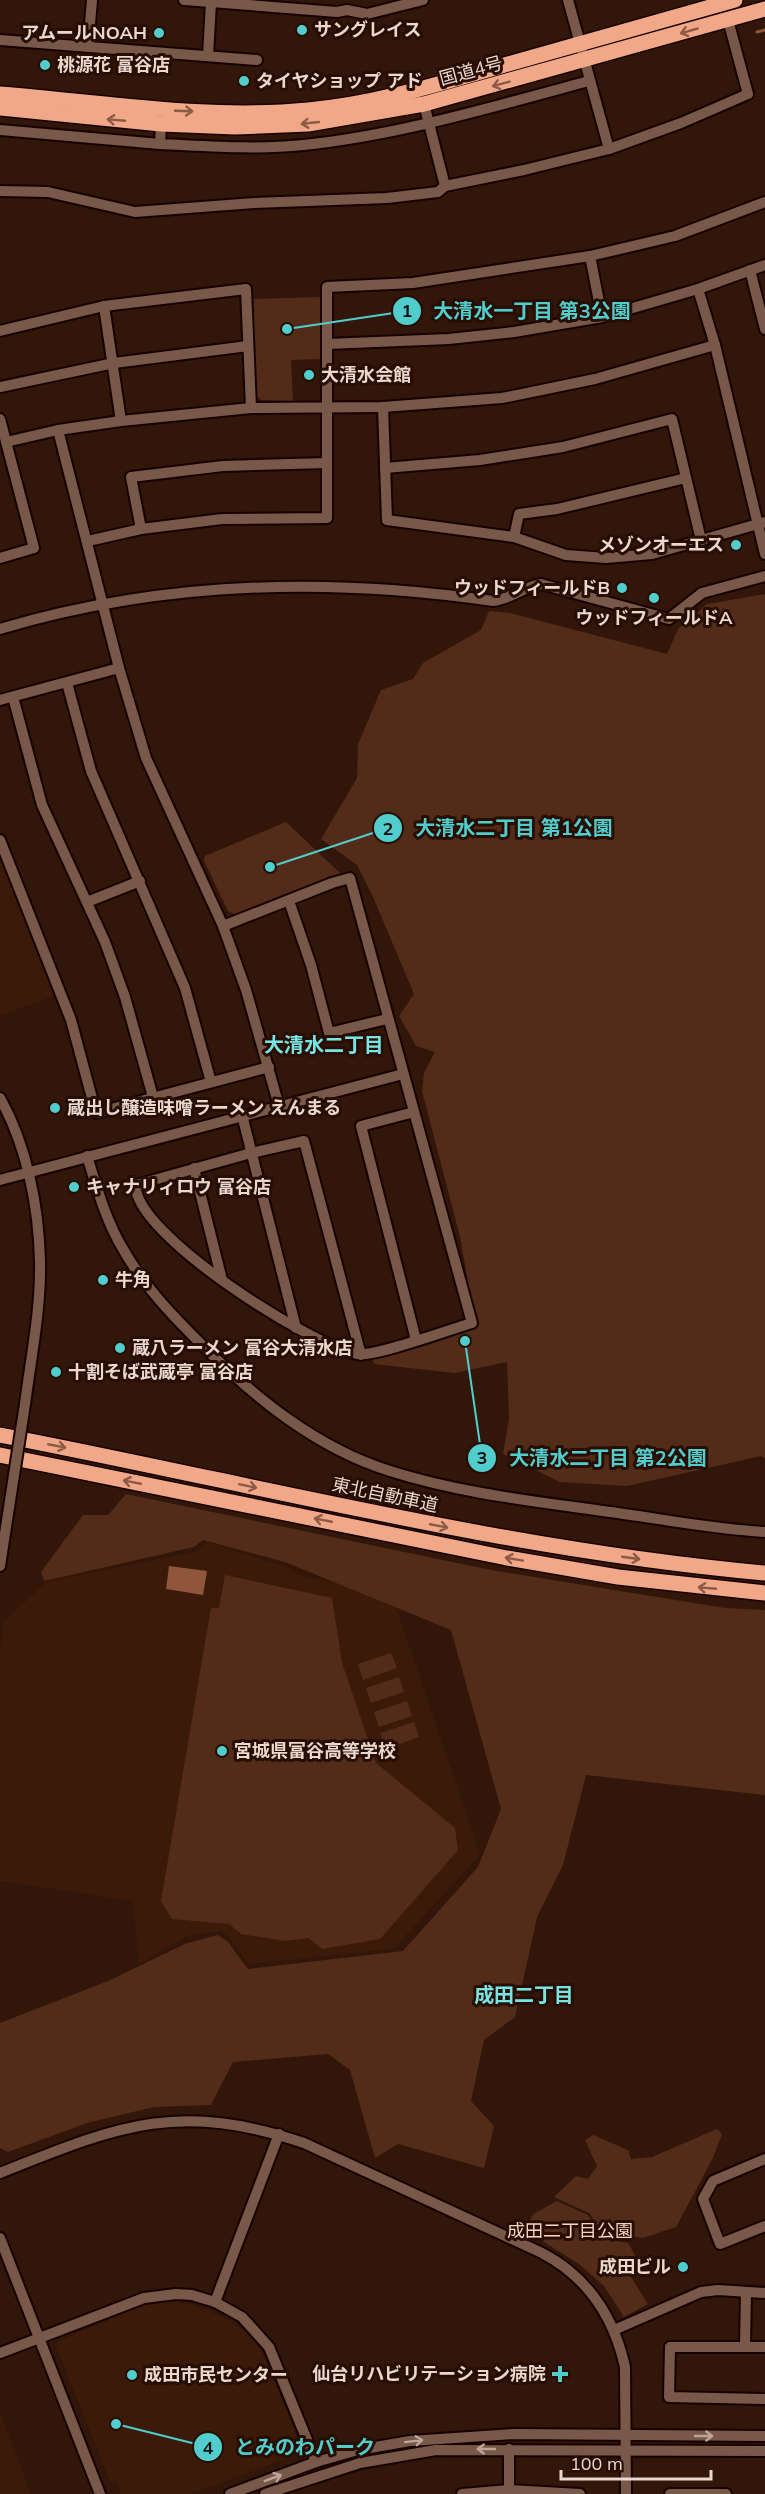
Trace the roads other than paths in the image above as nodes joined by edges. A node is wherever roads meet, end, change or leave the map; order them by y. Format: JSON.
{"nodes":[{"id":1,"x":92,"y":0,"type":"edge"},
{"id":2,"x":184,"y":0,"type":"edge"},
{"id":3,"x":423,"y":0,"type":"edge"},
{"id":4,"x":568,"y":0,"type":"edge"},
{"id":5,"x":735,"y":0,"type":"edge"},
{"id":6,"x":211,"y":1,"type":"edge"},
{"id":7,"x":347,"y":5,"type":"edge"},
{"id":8,"x":765,"y":9,"type":"edge"},
{"id":9,"x":728,"y":20,"type":"junction"},
{"id":10,"x":0,"y":40,"type":"edge"},
{"id":11,"x":579,"y":44,"type":"junction"},
{"id":12,"x":88,"y":47,"type":"junction"},
{"id":13,"x":208,"y":56,"type":"junction"},
{"id":14,"x":257,"y":60,"type":"dead end"},
{"id":15,"x":584,"y":61,"type":"junction"},
{"id":16,"x":589,"y":81,"type":"junction"},
{"id":17,"x":0,"y":94,"type":"edge"},
{"id":18,"x":424,"y":104,"type":"junction"},
{"id":19,"x":0,"y":108,"type":"edge"},
{"id":20,"x":428,"y":123,"type":"junction"},
{"id":21,"x":161,"y":124,"type":"junction"},
{"id":22,"x":0,"y":130,"type":"edge"},
{"id":23,"x":160,"y":144,"type":"junction"},
{"id":24,"x":609,"y":149,"type":"junction"},
{"id":25,"x":445,"y":186,"type":"junction"},
{"id":26,"x":0,"y":191,"type":"edge"},
{"id":27,"x":765,"y":202,"type":"edge"},
{"id":28,"x":590,"y":256,"type":"junction"},
{"id":29,"x":765,"y":265,"type":"edge"},
{"id":30,"x":750,"y":270,"type":"junction"},
{"id":31,"x":698,"y":289,"type":"junction"},
{"id":32,"x":104,"y":306,"type":"junction"},
{"id":33,"x":602,"y":317,"type":"junction"},
{"id":34,"x":765,"y":329,"type":"edge"},
{"id":35,"x":0,"y":331,"type":"edge"},
{"id":36,"x":327,"y":344,"type":"junction"},
{"id":37,"x":715,"y":345,"type":"junction"},
{"id":38,"x":248,"y":346,"type":"junction"},
{"id":39,"x":114,"y":363,"type":"junction"},
{"id":40,"x":0,"y":387,"type":"edge"},
{"id":41,"x":383,"y":407,"type":"junction"},
{"id":42,"x":251,"y":408,"type":"junction"},
{"id":43,"x":327,"y":408,"type":"junction"},
{"id":44,"x":0,"y":419,"type":"edge"},
{"id":45,"x":121,"y":421,"type":"junction"},
{"id":46,"x":58,"y":430,"type":"junction"},
{"id":47,"x":6,"y":442,"type":"junction"},
{"id":48,"x":327,"y":463,"type":"junction"},
{"id":49,"x":385,"y":468,"type":"junction"},
{"id":50,"x":686,"y":478,"type":"junction"},
{"id":51,"x":761,"y":523,"type":"edge"},
{"id":52,"x":141,"y":529,"type":"junction"},
{"id":53,"x":514,"y":537,"type":"junction"},
{"id":54,"x":702,"y":540,"type":"junction"},
{"id":55,"x":88,"y":541,"type":"junction"},
{"id":56,"x":765,"y":554,"type":"edge"},
{"id":57,"x":0,"y":558,"type":"edge"},
{"id":58,"x":765,"y":576,"type":"edge"},
{"id":59,"x":103,"y":604,"type":"junction"},
{"id":60,"x":0,"y":629,"type":"edge"},
{"id":61,"x":119,"y":668,"type":"junction"},
{"id":62,"x":67,"y":682,"type":"junction"},
{"id":63,"x":13,"y":697,"type":"junction"},
{"id":64,"x":0,"y":700,"type":"edge"},
{"id":65,"x":0,"y":840,"type":"edge"},
{"id":66,"x":140,"y":881,"type":"junction"},
{"id":67,"x":289,"y":901,"type":"junction"},
{"id":68,"x":87,"y":902,"type":"junction"},
{"id":69,"x":223,"y":926,"type":"junction"},
{"id":70,"x":387,"y":1019,"type":"junction"},
{"id":71,"x":269,"y":1067,"type":"junction"},
{"id":72,"x":403,"y":1074,"type":"junction"},
{"id":73,"x":211,"y":1082,"type":"junction"},
{"id":74,"x":153,"y":1096,"type":"junction"},
{"id":75,"x":0,"y":1098,"type":"edge"},
{"id":76,"x":279,"y":1106,"type":"junction"},
{"id":77,"x":414,"y":1112,"type":"junction"},
{"id":78,"x":242,"y":1115,"type":"junction"},
{"id":79,"x":251,"y":1153,"type":"junction"},
{"id":80,"x":87,"y":1156,"type":"junction"},
{"id":81,"x":194,"y":1168,"type":"junction"},
{"id":82,"x":28,"y":1172,"type":"junction"},
{"id":83,"x":0,"y":1179,"type":"edge"},
{"id":84,"x":222,"y":1280,"type":"junction"},
{"id":85,"x":296,"y":1328,"type":"junction"},
{"id":86,"x":416,"y":1340,"type":"junction"},
{"id":87,"x":361,"y":1355,"type":"junction"},
{"id":88,"x":0,"y":1436,"type":"edge"},
{"id":89,"x":0,"y":1455,"type":"edge"},
{"id":90,"x":765,"y":1532,"type":"edge"},
{"id":91,"x":0,"y":1566,"type":"edge"},
{"id":92,"x":761,"y":1572,"type":"edge"},
{"id":93,"x":765,"y":1593,"type":"edge"},
{"id":94,"x":279,"y":2134,"type":"junction"},
{"id":95,"x":765,"y":2159,"type":"edge"},
{"id":96,"x":0,"y":2173,"type":"edge"},
{"id":97,"x":765,"y":2226,"type":"edge"},
{"id":98,"x":0,"y":2238,"type":"edge"},
{"id":99,"x":746,"y":2292,"type":"junction"},
{"id":100,"x":765,"y":2293,"type":"edge"},
{"id":101,"x":215,"y":2302,"type":"junction"},
{"id":102,"x":614,"y":2330,"type":"junction"},
{"id":103,"x":38,"y":2338,"type":"junction"},
{"id":104,"x":745,"y":2346,"type":"junction"},
{"id":105,"x":765,"y":2347,"type":"edge"},
{"id":106,"x":0,"y":2353,"type":"edge"},
{"id":107,"x":765,"y":2399,"type":"edge"},
{"id":108,"x":626,"y":2436,"type":"junction"},
{"id":109,"x":765,"y":2436,"type":"edge"},
{"id":110,"x":508,"y":2449,"type":"junction"},
{"id":111,"x":626,"y":2449,"type":"junction"},
{"id":112,"x":765,"y":2451,"type":"edge"},
{"id":113,"x":316,"y":2462,"type":"junction"},
{"id":114,"x":509,"y":2490,"type":"junction"},
{"id":115,"x":100,"y":2494,"type":"edge"},
{"id":116,"x":230,"y":2494,"type":"edge"},
{"id":117,"x":265,"y":2494,"type":"edge"},
{"id":118,"x":462,"y":2494,"type":"edge"},
{"id":119,"x":580,"y":2494,"type":"edge"},
{"id":120,"x":626,"y":2494,"type":"edge"},
{"id":121,"x":670,"y":2494,"type":"edge"},
{"id":122,"x":726,"y":2494,"type":"edge"}],
"edges":[{"from":1,"to":12,"type":"street"},
{"from":2,"to":6,"type":"street"},
{"from":3,"to":7,"type":"street"},
{"from":4,"to":11,"type":"street"},
{"from":5,"to":11,"type":"highway","name":"国道4号"},
{"from":6,"to":7,"type":"street"},
{"from":6,"to":13,"type":"street"},
{"from":8,"to":9,"type":"highway","name":"国道4号"},
{"from":9,"to":15,"type":"highway","name":"国道4号","one_way":true},
{"from":9,"to":24,"type":"street"},
{"from":10,"to":12,"type":"street"},
{"from":11,"to":15,"type":"street"},
{"from":17,"to":11,"type":"highway","name":"国道4号","one_way":true},
{"from":12,"to":13,"type":"street"},
{"from":13,"to":14,"type":"street"},
{"from":15,"to":16,"type":"street"},
{"from":15,"to":18,"type":"highway","name":"国道4号","one_way":true},
{"from":16,"to":20,"type":"street"},
{"from":16,"to":24,"type":"street"},
{"from":18,"to":20,"type":"street"},
{"from":18,"to":21,"type":"highway","name":"国道4号","one_way":true},
{"from":21,"to":19,"type":"highway","name":"国道4号","one_way":true},
{"from":20,"to":23,"type":"street"},
{"from":20,"to":25,"type":"street"},
{"from":21,"to":23,"type":"street"},
{"from":22,"to":23,"type":"street"},
{"from":24,"to":25,"type":"street"},
{"from":25,"to":26,"type":"street"},
{"from":27,"to":28,"type":"street"},
{"from":28,"to":33,"type":"street"},
{"from":28,"to":36,"type":"street"},
{"from":29,"to":30,"type":"street"},
{"from":30,"to":31,"type":"street"},
{"from":30,"to":34,"type":"street"},
{"from":31,"to":33,"type":"street"},
{"from":31,"to":37,"type":"street"},
{"from":32,"to":35,"type":"street"},
{"from":32,"to":38,"type":"street"},
{"from":32,"to":39,"type":"street"},
{"from":33,"to":36,"type":"street"},
{"from":36,"to":43,"type":"street"},
{"from":37,"to":41,"type":"street"},
{"from":37,"to":51,"type":"street"},
{"from":38,"to":39,"type":"street"},
{"from":38,"to":42,"type":"street"},
{"from":39,"to":40,"type":"street"},
{"from":39,"to":45,"type":"street"},
{"from":41,"to":43,"type":"street"},
{"from":41,"to":49,"type":"street"},
{"from":42,"to":43,"type":"street"},
{"from":42,"to":45,"type":"street"},
{"from":43,"to":48,"type":"street"},
{"from":44,"to":47,"type":"street"},
{"from":45,"to":46,"type":"street"},
{"from":46,"to":47,"type":"street"},
{"from":46,"to":55,"type":"street"},
{"from":47,"to":57,"type":"street"},
{"from":48,"to":52,"type":"street"},
{"from":48,"to":52,"type":"street"},
{"from":49,"to":50,"type":"street"},
{"from":49,"to":53,"type":"street"},
{"from":50,"to":53,"type":"street"},
{"from":50,"to":54,"type":"street"},
{"from":51,"to":54,"type":"street"},
{"from":51,"to":56,"type":"street"},
{"from":52,"to":55,"type":"street"},
{"from":53,"to":54,"type":"street"},
{"from":55,"to":59,"type":"street"},
{"from":58,"to":59,"type":"street"},
{"from":59,"to":60,"type":"street"},
{"from":59,"to":61,"type":"street"},
{"from":61,"to":62,"type":"street"},
{"from":61,"to":69,"type":"street"},
{"from":62,"to":63,"type":"street"},
{"from":62,"to":66,"type":"street"},
{"from":63,"to":64,"type":"street"},
{"from":63,"to":68,"type":"street"},
{"from":65,"to":74,"type":"street"},
{"from":66,"to":68,"type":"street"},
{"from":66,"to":73,"type":"street"},
{"from":67,"to":69,"type":"street"},
{"from":67,"to":70,"type":"street"},
{"from":67,"to":70,"type":"street"},
{"from":68,"to":74,"type":"street"},
{"from":69,"to":71,"type":"street"},
{"from":70,"to":72,"type":"street"},
{"from":71,"to":73,"type":"street"},
{"from":71,"to":76,"type":"street"},
{"from":72,"to":76,"type":"street"},
{"from":72,"to":77,"type":"street"},
{"from":73,"to":74,"type":"street"},
{"from":75,"to":82,"type":"street"},
{"from":76,"to":78,"type":"street"},
{"from":77,"to":86,"type":"street"},
{"from":77,"to":86,"type":"street"},
{"from":78,"to":79,"type":"street"},
{"from":78,"to":80,"type":"street"},
{"from":79,"to":81,"type":"street"},
{"from":79,"to":85,"type":"street"},
{"from":79,"to":87,"type":"street"},
{"from":80,"to":82,"type":"street"},
{"from":80,"to":90,"type":"street"},
{"from":81,"to":84,"type":"street"},
{"from":81,"to":84,"type":"street"},
{"from":82,"to":83,"type":"street"},
{"from":82,"to":91,"type":"street","bridge":true},
{"from":84,"to":85,"type":"street"},
{"from":85,"to":87,"type":"street"},
{"from":86,"to":87,"type":"street"},
{"from":88,"to":92,"type":"highway","name":"東北自動車道","one_way":true},
{"from":93,"to":89,"type":"highway","name":"東北自動車道","one_way":true},
{"from":94,"to":96,"type":"street"},
{"from":94,"to":101,"type":"street"},
{"from":94,"to":102,"type":"street"},
{"from":95,"to":97,"type":"street"},
{"from":98,"to":103,"type":"street"},
{"from":99,"to":100,"type":"street"},
{"from":99,"to":102,"type":"street"},
{"from":99,"to":104,"type":"street"},
{"from":101,"to":103,"type":"street"},
{"from":101,"to":113,"type":"street"},
{"from":102,"to":108,"type":"street"},
{"from":103,"to":106,"type":"street"},
{"from":103,"to":115,"type":"street"},
{"from":104,"to":105,"type":"street"},
{"from":104,"to":107,"type":"street"},
{"from":108,"to":109,"type":"street","one_way":true},
{"from":108,"to":111,"type":"street"},
{"from":113,"to":108,"type":"street","one_way":true},
{"from":110,"to":111,"type":"street"},
{"from":110,"to":114,"type":"street"},
{"from":110,"to":117,"type":"street","one_way":true},
{"from":111,"to":112,"type":"street"},
{"from":111,"to":120,"type":"street"},
{"from":116,"to":113,"type":"street","one_way":true},
{"from":114,"to":118,"type":"street"},
{"from":114,"to":119,"type":"street"},
{"from":121,"to":122,"type":"street"}]}
